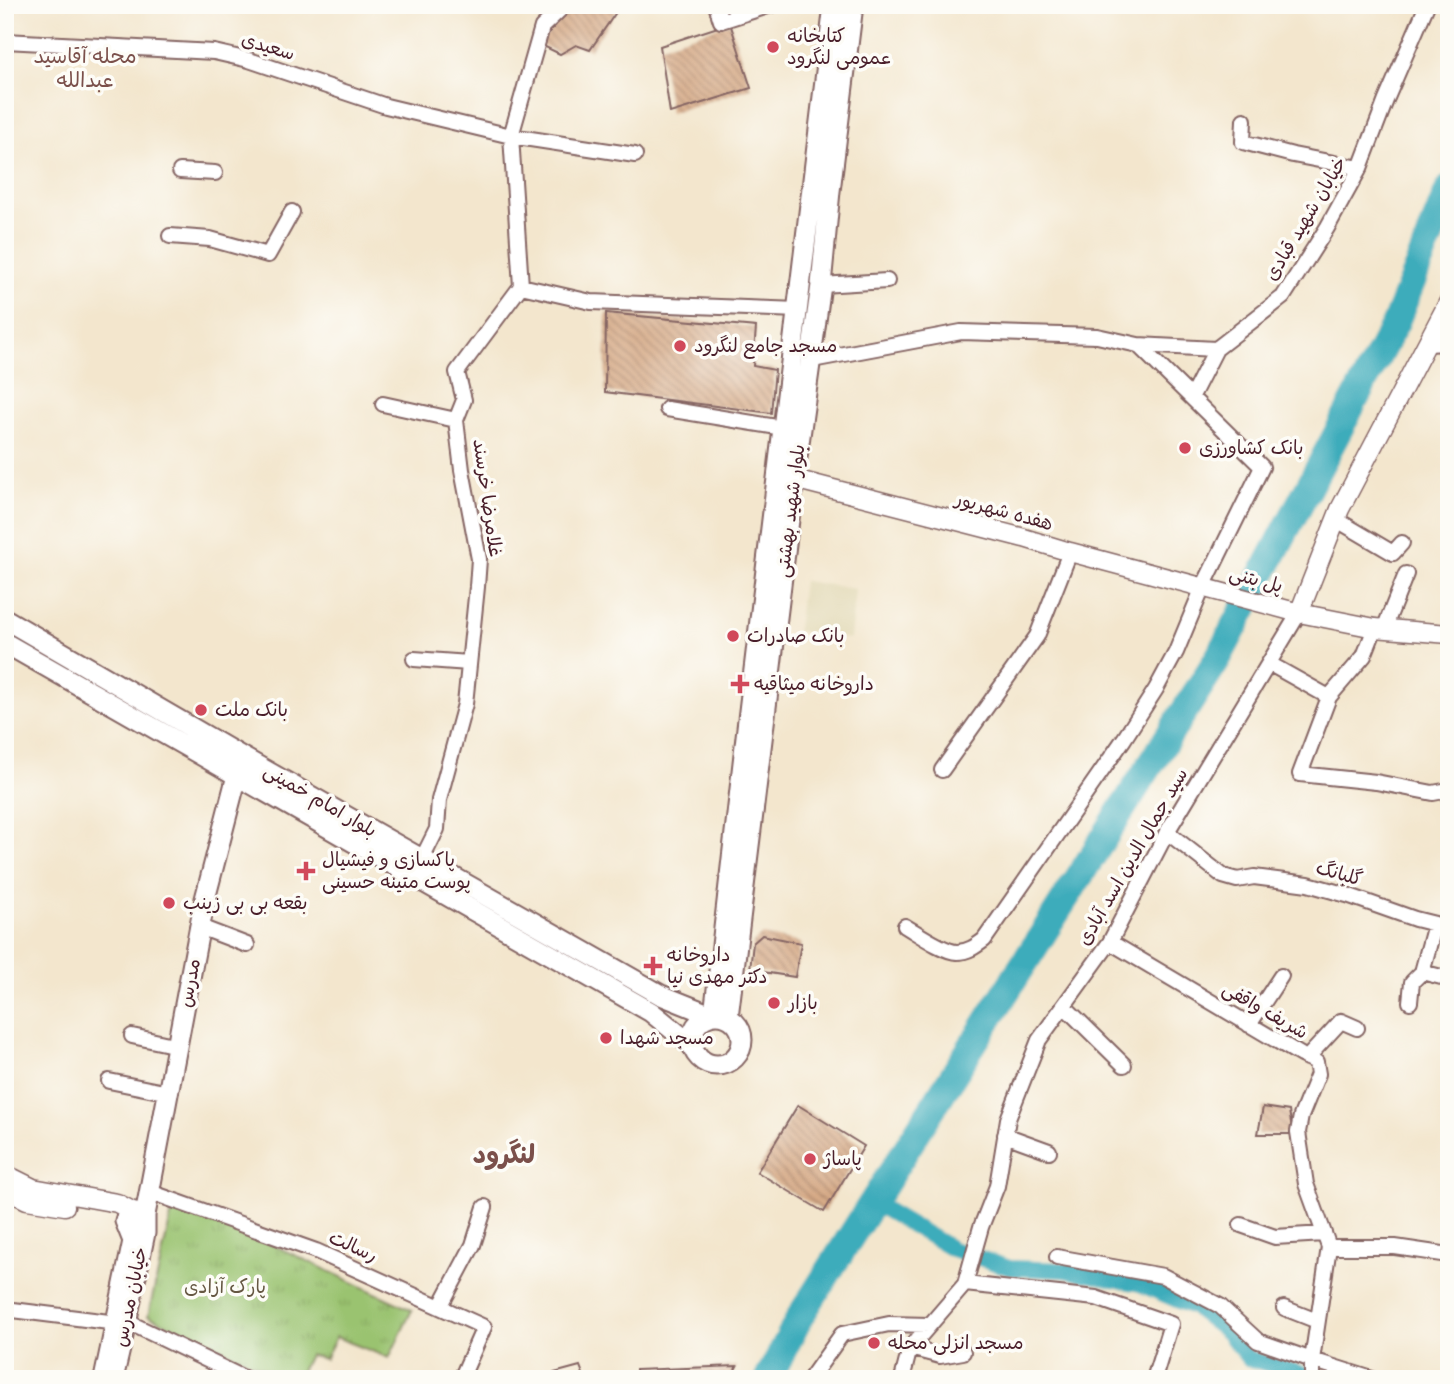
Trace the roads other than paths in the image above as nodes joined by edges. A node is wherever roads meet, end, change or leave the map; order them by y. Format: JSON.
{"nodes":[{"id":1,"x":565,"y":5,"type":"edge"},
{"id":2,"x":716,"y":5,"type":"edge"},
{"id":3,"x":771,"y":5,"type":"edge"},
{"id":4,"x":834,"y":5,"type":"edge"},
{"id":5,"x":853,"y":5,"type":"edge"},
{"id":6,"x":1427,"y":5,"type":"edge"},
{"id":7,"x":5,"y":41,"type":"edge"},
{"id":8,"x":1244,"y":120,"type":"dead end"},
{"id":9,"x":511,"y":136,"type":"junction"},
{"id":10,"x":635,"y":155,"type":"dead end"},
{"id":11,"x":1360,"y":168,"type":"junction"},
{"id":12,"x":180,"y":171,"type":"dead end"},
{"id":13,"x":215,"y":173,"type":"dead end"},
{"id":14,"x":292,"y":212,"type":"dead end"},
{"id":15,"x":170,"y":236,"type":"dead end"},
{"id":16,"x":887,"y":281,"type":"dead end"},
{"id":17,"x":821,"y":285,"type":"junction"},
{"id":18,"x":521,"y":286,"type":"junction"},
{"id":19,"x":1449,"y":301,"type":"edge"},
{"id":20,"x":798,"y":310,"type":"junction"},
{"id":21,"x":1449,"y":343,"type":"edge"},
{"id":22,"x":1426,"y":344,"type":"junction"},
{"id":23,"x":1138,"y":345,"type":"junction"},
{"id":24,"x":1216,"y":349,"type":"junction"},
{"id":25,"x":812,"y":360,"type":"junction"},
{"id":26,"x":1192,"y":396,"type":"junction"},
{"id":27,"x":383,"y":404,"type":"dead end"},
{"id":28,"x":667,"y":409,"type":"dead end"},
{"id":29,"x":456,"y":420,"type":"junction"},
{"id":30,"x":783,"y":428,"type":"junction"},
{"id":31,"x":794,"y":479,"type":"junction"},
{"id":32,"x":775,"y":492,"type":"junction"},
{"id":33,"x":1336,"y":520,"type":"junction"},
{"id":34,"x":1402,"y":543,"type":"dead end"},
{"id":35,"x":1070,"y":552,"type":"junction"},
{"id":36,"x":1406,"y":574,"type":"dead end"},
{"id":37,"x":1203,"y":587,"type":"junction"},
{"id":38,"x":1299,"y":613,"type":"junction"},
{"id":39,"x":5,"y":619,"type":"edge"},
{"id":40,"x":1380,"y":629,"type":"junction"},
{"id":41,"x":1449,"y":634,"type":"edge"},
{"id":42,"x":5,"y":643,"type":"edge"},
{"id":43,"x":414,"y":659,"type":"dead end"},
{"id":44,"x":469,"y":663,"type":"junction"},
{"id":45,"x":1270,"y":663,"type":"junction"},
{"id":46,"x":1329,"y":697,"type":"junction"},
{"id":47,"x":239,"y":766,"type":"junction"},
{"id":48,"x":942,"y":770,"type":"dead end"},
{"id":49,"x":1449,"y":790,"type":"edge"},
{"id":50,"x":1167,"y":832,"type":"junction"},
{"id":51,"x":422,"y":859,"type":"junction"},
{"id":52,"x":905,"y":926,"type":"dead end"},
{"id":53,"x":200,"y":927,"type":"junction"},
{"id":54,"x":1110,"y":942,"type":"junction"},
{"id":55,"x":247,"y":945,"type":"dead end"},
{"id":56,"x":1422,"y":972,"type":"junction"},
{"id":57,"x":1281,"y":976,"type":"dead end"},
{"id":58,"x":1449,"y":979,"type":"edge"},
{"id":59,"x":1410,"y":1002,"type":"dead end"},
{"id":60,"x":1064,"y":1006,"type":"junction"},
{"id":61,"x":718,"y":1016,"type":"junction"},
{"id":62,"x":1249,"y":1024,"type":"junction"},
{"id":63,"x":1357,"y":1028,"type":"dead end"},
{"id":64,"x":132,"y":1036,"type":"dead end"},
{"id":65,"x":178,"y":1046,"type":"junction"},
{"id":66,"x":693,"y":1046,"type":"junction"},
{"id":67,"x":1307,"y":1058,"type":"junction"},
{"id":68,"x":1124,"y":1065,"type":"dead end"},
{"id":69,"x":108,"y":1081,"type":"dead end"},
{"id":70,"x":169,"y":1093,"type":"junction"},
{"id":71,"x":1005,"y":1135,"type":"junction"},
{"id":72,"x":1048,"y":1151,"type":"dead end"},
{"id":73,"x":5,"y":1174,"type":"edge"},
{"id":74,"x":5,"y":1189,"type":"edge"},
{"id":75,"x":150,"y":1192,"type":"junction"},
{"id":76,"x":485,"y":1208,"type":"dead end"},
{"id":77,"x":135,"y":1216,"type":"junction"},
{"id":78,"x":1241,"y":1225,"type":"dead end"},
{"id":79,"x":1327,"y":1240,"type":"junction"},
{"id":80,"x":1449,"y":1255,"type":"edge"},
{"id":81,"x":1057,"y":1258,"type":"dead end"},
{"id":82,"x":965,"y":1283,"type":"junction"},
{"id":83,"x":440,"y":1307,"type":"junction"},
{"id":84,"x":1284,"y":1308,"type":"dead end"},
{"id":85,"x":5,"y":1309,"type":"edge"},
{"id":86,"x":122,"y":1321,"type":"junction"},
{"id":87,"x":1317,"y":1321,"type":"junction"},
{"id":88,"x":929,"y":1325,"type":"junction"},
{"id":89,"x":910,"y":1348,"type":"junction"},
{"id":90,"x":963,"y":1352,"type":"dead end"},
{"id":91,"x":1311,"y":1360,"type":"junction"},
{"id":92,"x":104,"y":1379,"type":"edge"},
{"id":93,"x":113,"y":1379,"type":"edge"},
{"id":94,"x":246,"y":1379,"type":"edge"},
{"id":95,"x":461,"y":1379,"type":"edge"},
{"id":96,"x":810,"y":1379,"type":"edge"},
{"id":97,"x":902,"y":1379,"type":"edge"},
{"id":98,"x":1154,"y":1379,"type":"edge"},
{"id":99,"x":1312,"y":1379,"type":"edge"},
{"id":100,"x":1372,"y":1379,"type":"edge"}],
"edges":[{"from":1,"to":9,"type":"street"},
{"from":2,"to":3,"type":"street"},
{"from":4,"to":20,"type":"main road","name":"بلوار شهید بهشتی"},
{"from":5,"to":17,"type":"main road","name":"بلوار شهید بهشتی"},
{"from":6,"to":11,"type":"street","name":"خیابان شهید قبادی"},
{"from":7,"to":9,"type":"street","name":"سعیدی"},
{"from":8,"to":11,"type":"street"},
{"from":9,"to":10,"type":"street","name":"سعیدی"},
{"from":9,"to":18,"type":"street"},
{"from":11,"to":24,"type":"street","name":"خیابان شهید قبادی"},
{"from":12,"to":13,"type":"street"},
{"from":14,"to":15,"type":"street"},
{"from":16,"to":17,"type":"street"},
{"from":17,"to":25,"type":"main road","name":"بلوار شهید بهشتی"},
{"from":18,"to":20,"type":"street"},
{"from":18,"to":29,"type":"street","name":"غلامرضا خرسند"},
{"from":19,"to":22,"type":"street"},
{"from":20,"to":30,"type":"main road","name":"بلوار شهید بهشتی"},
{"from":21,"to":22,"type":"street"},
{"from":22,"to":33,"type":"street"},
{"from":23,"to":24,"type":"street"},
{"from":23,"to":25,"type":"street"},
{"from":23,"to":26,"type":"street"},
{"from":24,"to":26,"type":"street"},
{"from":25,"to":31,"type":"main road","name":"بلوار شهید بهشتی"},
{"from":26,"to":37,"type":"street"},
{"from":27,"to":29,"type":"street"},
{"from":28,"to":30,"type":"street"},
{"from":29,"to":44,"type":"street","name":"غلامرضا خرسند"},
{"from":30,"to":32,"type":"main road","name":"بلوار شهید بهشتی"},
{"from":31,"to":32,"type":"street"},
{"from":31,"to":35,"type":"street","name":"هفده شهریور"},
{"from":31,"to":61,"type":"main road","name":"بلوار شهید بهشتی"},
{"from":32,"to":61,"type":"main road","name":"بلوار شهید بهشتی"},
{"from":33,"to":34,"type":"street"},
{"from":33,"to":38,"type":"street"},
{"from":35,"to":37,"type":"street","name":"هفده شهریور"},
{"from":35,"to":48,"type":"street"},
{"from":36,"to":40,"type":"street"},
{"from":37,"to":38,"type":"street","name":"پل بتنی"},
{"from":37,"to":52,"type":"street"},
{"from":38,"to":40,"type":"street"},
{"from":38,"to":45,"type":"street","name":"سید جمال الدین اسد آبادی"},
{"from":39,"to":47,"type":"main road","name":"بلوار امام خمینی"},
{"from":40,"to":41,"type":"street"},
{"from":40,"to":46,"type":"street"},
{"from":42,"to":47,"type":"main road","name":"بلوار امام خمینی"},
{"from":43,"to":44,"type":"street"},
{"from":44,"to":51,"type":"street","name":"غلامرضا خرسند"},
{"from":45,"to":46,"type":"street"},
{"from":45,"to":50,"type":"street","name":"سید جمال الدین اسد آبادی"},
{"from":46,"to":49,"type":"street"},
{"from":47,"to":51,"type":"main road","name":"بلوار امام خمینی"},
{"from":47,"to":53,"type":"main road","name":"مدرس"},
{"from":47,"to":66,"type":"main road","name":"بلوار امام خمینی"},
{"from":50,"to":54,"type":"street","name":"سید جمال الدین اسد آبادی"},
{"from":50,"to":56,"type":"street","name":"گلبانگ"},
{"from":51,"to":61,"type":"main road","name":"بلوار امام خمینی"},
{"from":53,"to":55,"type":"street"},
{"from":53,"to":65,"type":"main road","name":"مدرس"},
{"from":54,"to":60,"type":"street","name":"سید جمال الدین اسد آبادی"},
{"from":54,"to":62,"type":"street","name":"شریف واقفی"},
{"from":56,"to":58,"type":"street"},
{"from":56,"to":59,"type":"street"},
{"from":57,"to":62,"type":"street"},
{"from":60,"to":68,"type":"street"},
{"from":60,"to":71,"type":"street","name":"سید جمال الدین اسد آبادی"},
{"from":61,"to":66,"type":"main road"},
{"from":61,"to":66,"type":"main road"},
{"from":62,"to":67,"type":"street","name":"شریف واقفی"},
{"from":63,"to":67,"type":"street"},
{"from":64,"to":65,"type":"street"},
{"from":65,"to":70,"type":"main road","name":"مدرس"},
{"from":67,"to":79,"type":"street","name":"شریف واقفی"},
{"from":69,"to":70,"type":"street"},
{"from":70,"to":75,"type":"main road","name":"مدرس"},
{"from":71,"to":72,"type":"street"},
{"from":71,"to":82,"type":"street","name":"سید جمال الدین اسد آبادی"},
{"from":73,"to":77,"type":"street"},
{"from":74,"to":77,"type":"street"},
{"from":75,"to":77,"type":"main road","name":"خیابان مدرس"},
{"from":75,"to":83,"type":"street","name":"رسالت"},
{"from":76,"to":83,"type":"street"},
{"from":77,"to":86,"type":"main road","name":"خیابان مدرس"},
{"from":78,"to":79,"type":"street"},
{"from":79,"to":80,"type":"street"},
{"from":79,"to":87,"type":"street","name":"شریف واقفی"},
{"from":81,"to":91,"type":"street"},
{"from":82,"to":88,"type":"street"},
{"from":82,"to":98,"type":"street"},
{"from":83,"to":95,"type":"street","name":"رسالت"},
{"from":84,"to":87,"type":"street"},
{"from":85,"to":86,"type":"street"},
{"from":86,"to":92,"type":"main road","name":"خیابان مدرس"},
{"from":86,"to":93,"type":"main road","name":"خیابان مدرس"},
{"from":86,"to":94,"type":"street"},
{"from":87,"to":91,"type":"street","name":"شریف واقفی"},
{"from":88,"to":89,"type":"street"},
{"from":88,"to":96,"type":"street"},
{"from":89,"to":90,"type":"street"},
{"from":89,"to":97,"type":"street"},
{"from":91,"to":99,"type":"street","name":"شریف واقفی"},
{"from":91,"to":100,"type":"street"}]}
